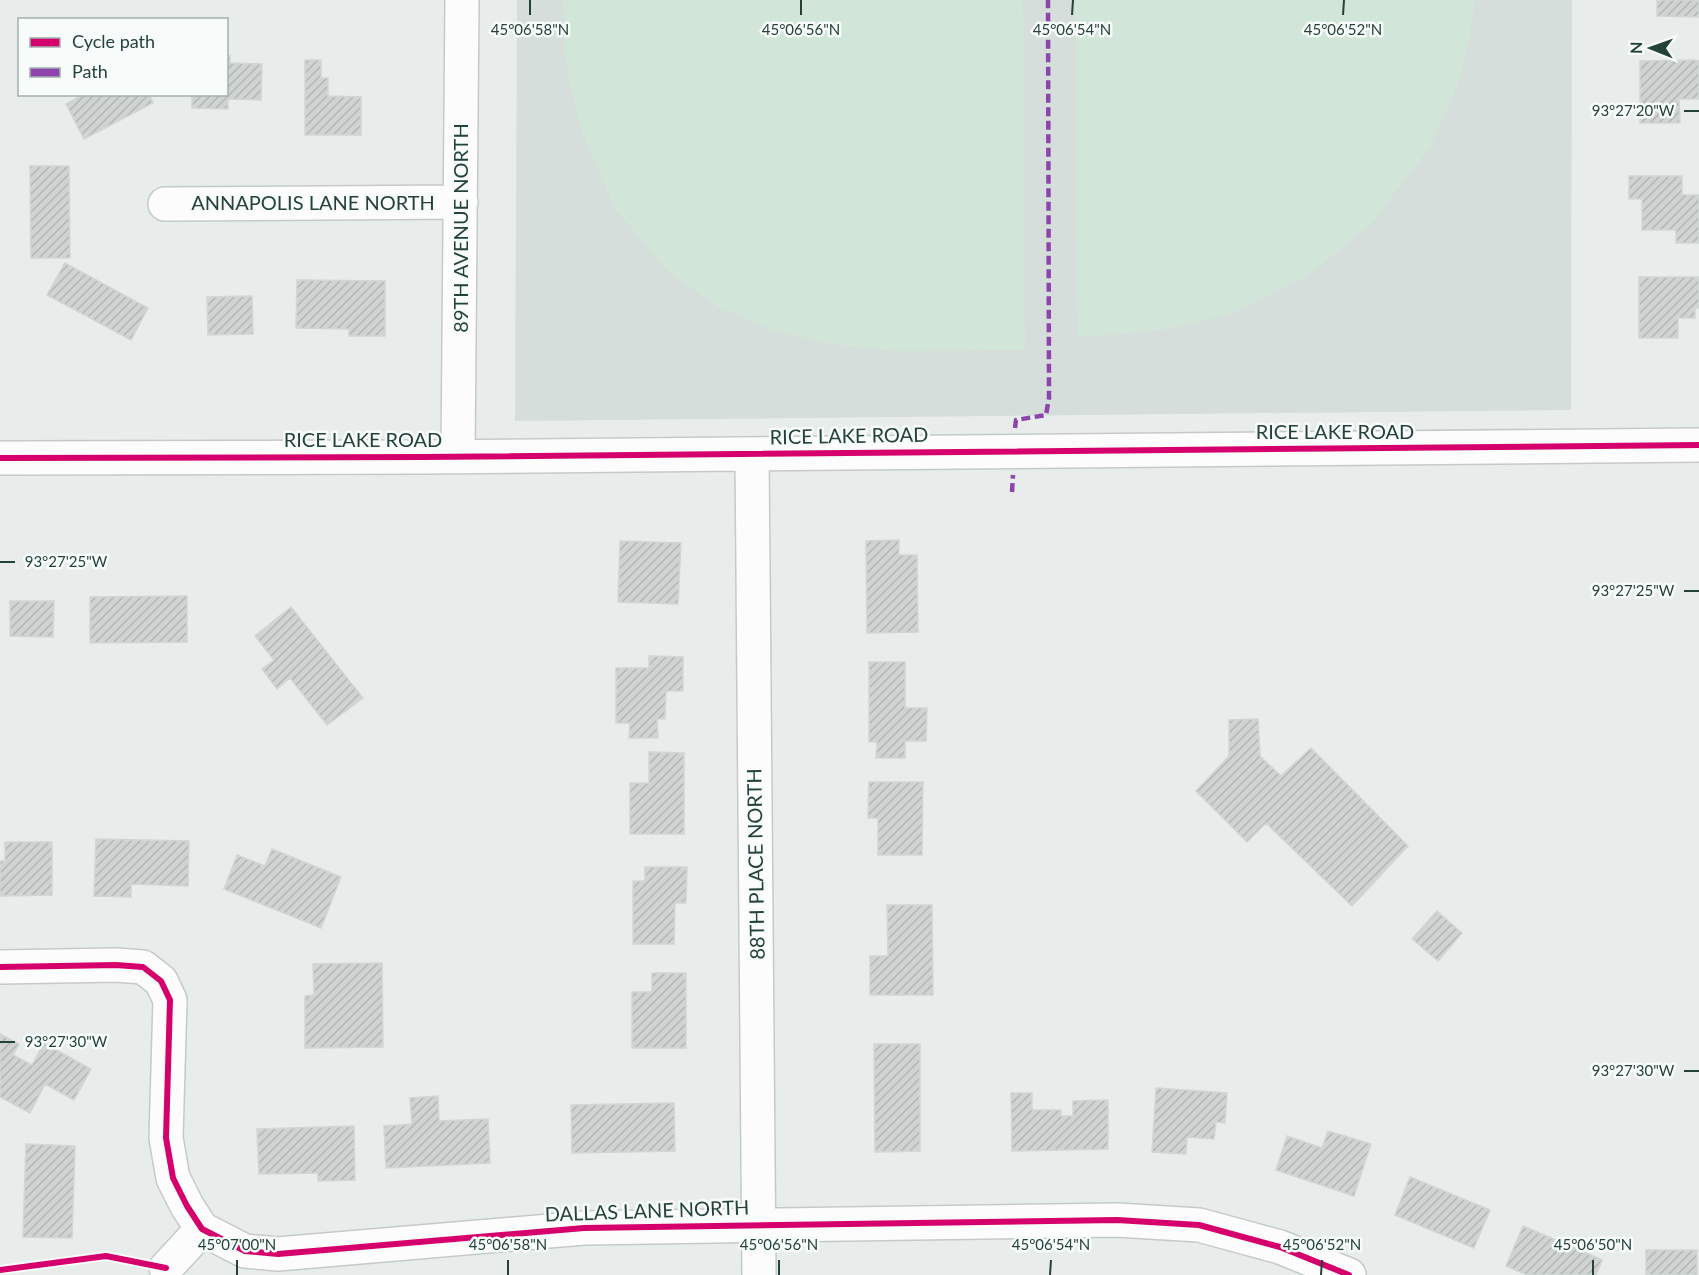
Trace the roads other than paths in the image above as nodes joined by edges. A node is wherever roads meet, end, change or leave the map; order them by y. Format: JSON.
{"nodes":[{"id":1,"x":462,"y":0,"type":"edge"},
{"id":2,"x":461,"y":202,"type":"junction"},
{"id":3,"x":165,"y":204,"type":"dead end"},
{"id":4,"x":1699,"y":445,"type":"edge"},
{"id":5,"x":752,"y":454,"type":"junction"},
{"id":6,"x":458,"y":456,"type":"junction"},
{"id":7,"x":0,"y":458,"type":"edge"},
{"id":8,"x":0,"y":967,"type":"edge"},
{"id":9,"x":760,"y":1224,"type":"junction"},
{"id":10,"x":202,"y":1229,"type":"junction"},
{"id":11,"x":166,"y":1268,"type":"dead end"},
{"id":12,"x":759,"y":1275,"type":"edge"},
{"id":13,"x":1349,"y":1275,"type":"edge"}],
"edges":[{"from":1,"to":2,"type":"street","name":"89TH AVENUE NORTH"},
{"from":2,"to":3,"type":"street","name":"ANNAPOLIS LANE NORTH"},
{"from":2,"to":6,"type":"street","name":"89TH AVENUE NORTH"},
{"from":4,"to":5,"type":"street","name":"RICE LAKE ROAD"},
{"from":5,"to":6,"type":"street","name":"RICE LAKE ROAD"},
{"from":5,"to":9,"type":"street","name":"88TH PLACE NORTH"},
{"from":6,"to":7,"type":"street","name":"RICE LAKE ROAD"},
{"from":8,"to":10,"type":"street"},
{"from":9,"to":10,"type":"street","name":"DALLAS LANE NORTH"},
{"from":9,"to":12,"type":"street","name":"88TH PLACE NORTH"},
{"from":9,"to":13,"type":"street","name":"DALLAS LANE NORTH"},
{"from":10,"to":11,"type":"street"}]}
